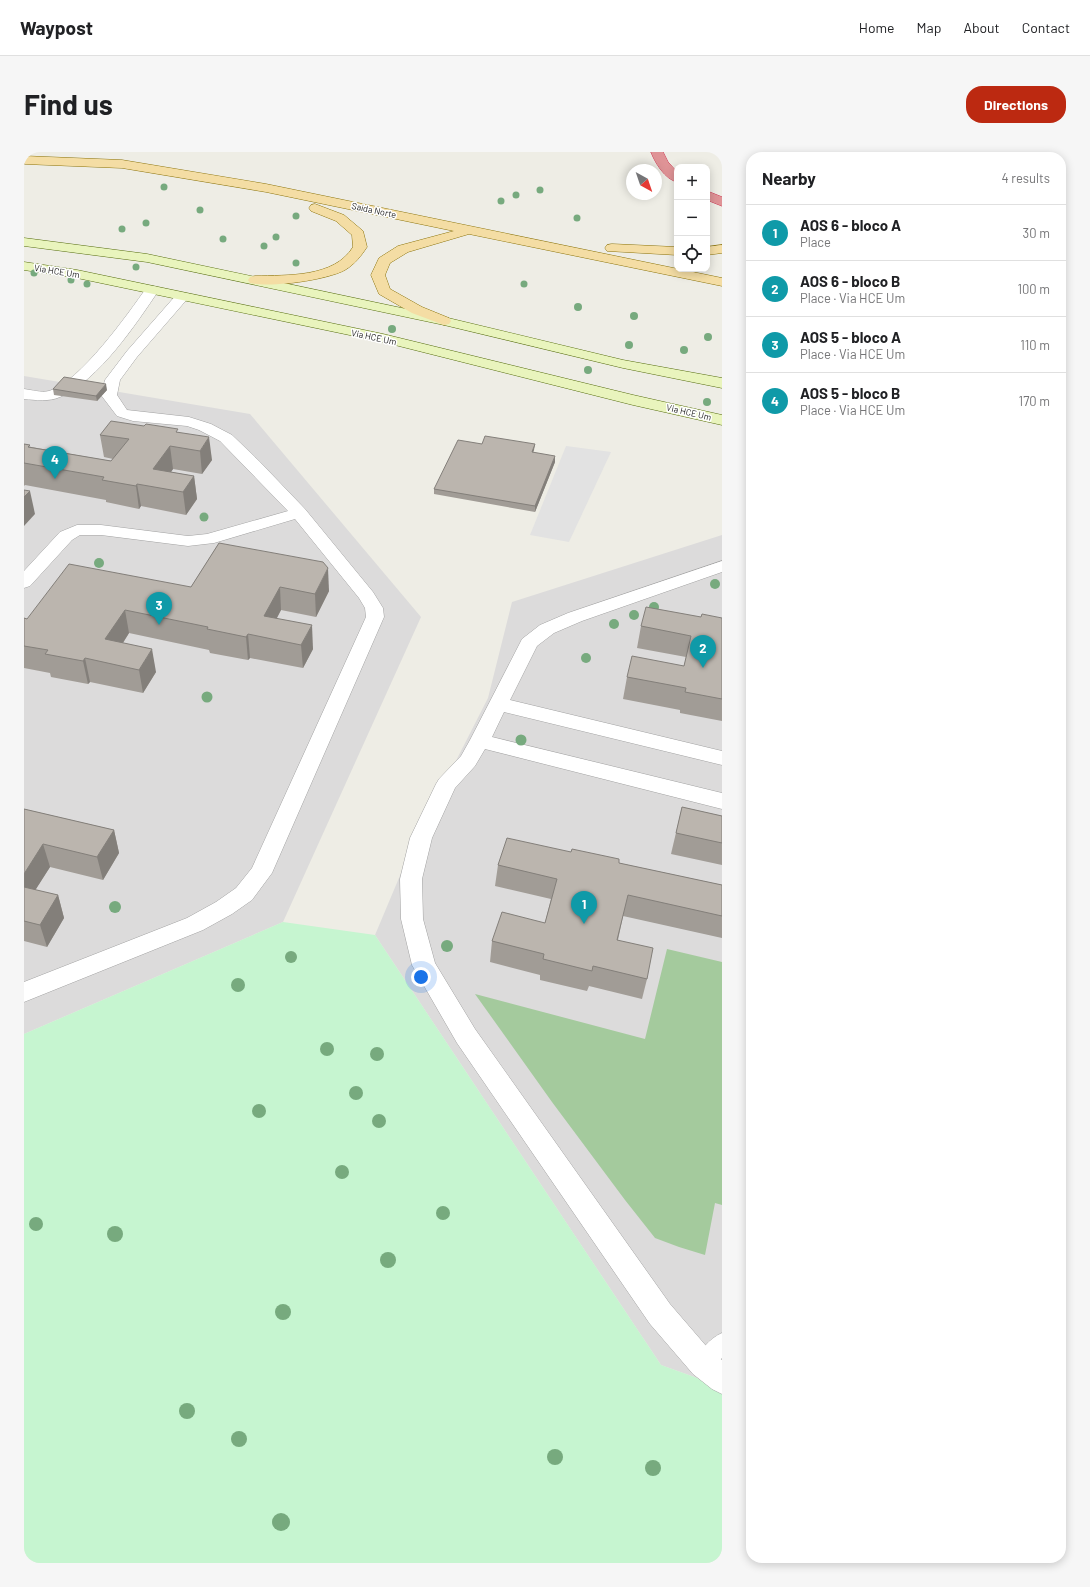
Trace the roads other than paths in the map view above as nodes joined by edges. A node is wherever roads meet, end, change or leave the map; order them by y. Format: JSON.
{"nodes":[{"id":1,"x":657,"y":152,"type":"edge"},
{"id":2,"x":24,"y":160,"type":"edge"},
{"id":3,"x":674,"y":175,"type":"edge"},
{"id":4,"x":198,"y":178,"type":"junction"},
{"id":5,"x":710,"y":196,"type":"edge"},
{"id":6,"x":722,"y":202,"type":"edge"},
{"id":7,"x":469,"y":230,"type":"junction"},
{"id":8,"x":507,"y":238,"type":"junction"},
{"id":9,"x":24,"y":242,"type":"edge"},
{"id":10,"x":710,"y":250,"type":"edge"},
{"id":11,"x":722,"y":250,"type":"edge"},
{"id":12,"x":674,"y":251,"type":"edge"},
{"id":13,"x":24,"y":266,"type":"edge"},
{"id":14,"x":255,"y":280,"type":"junction"},
{"id":15,"x":722,"y":282,"type":"edge"},
{"id":16,"x":152,"y":290,"type":"junction"},
{"id":17,"x":182,"y":297,"type":"junction"},
{"id":18,"x":444,"y":321,"type":"junction"},
{"id":19,"x":473,"y":360,"type":"junction"},
{"id":20,"x":623,"y":364,"type":"junction"},
{"id":21,"x":83,"y":375,"type":"junction"},
{"id":22,"x":113,"y":380,"type":"junction"},
{"id":23,"x":716,"y":381,"type":"edge"},
{"id":24,"x":657,"y":393,"type":"junction"},
{"id":25,"x":24,"y":394,"type":"edge"},
{"id":26,"x":722,"y":420,"type":"edge"},
{"id":27,"x":299,"y":513,"type":"junction"},
{"id":28,"x":722,"y":566,"type":"edge"},
{"id":29,"x":24,"y":582,"type":"edge"},
{"id":30,"x":499,"y":704,"type":"junction"},
{"id":31,"x":480,"y":741,"type":"junction"},
{"id":32,"x":722,"y":758,"type":"edge"},
{"id":33,"x":722,"y":801,"type":"edge"},
{"id":34,"x":24,"y":992,"type":"edge"},
{"id":35,"x":722,"y":1343,"type":"edge"},
{"id":36,"x":703,"y":1364,"type":"junction"},
{"id":37,"x":722,"y":1380,"type":"edge"}],
"edges":[{"from":1,"to":3,"type":"highway"},
{"from":2,"to":4,"type":"main road","name":"Saída Norte"},
{"from":4,"to":7,"type":"main road","name":"Saída Norte"},
{"from":4,"to":14,"type":"main road"},
{"from":5,"to":6,"type":"highway"},
{"from":7,"to":8,"type":"main road","name":"Saída Norte"},
{"from":7,"to":18,"type":"main road"},
{"from":8,"to":12,"type":"main road"},
{"from":8,"to":15,"type":"main road","name":"Saída Norte"},
{"from":9,"to":14,"type":"main road"},
{"from":10,"to":11,"type":"main road"},
{"from":13,"to":16,"type":"main road","name":"Via HCE Um"},
{"from":14,"to":18,"type":"main road"},
{"from":16,"to":17,"type":"main road","name":"Via HCE Um"},
{"from":16,"to":21,"type":"street"},
{"from":17,"to":19,"type":"main road","name":"Via HCE Um"},
{"from":17,"to":22,"type":"street"},
{"from":18,"to":20,"type":"main road"},
{"from":19,"to":20,"type":"main road"},
{"from":19,"to":24,"type":"main road","name":"Via HCE Um"},
{"from":20,"to":23,"type":"main road"},
{"from":21,"to":22,"type":"street"},
{"from":21,"to":25,"type":"street"},
{"from":22,"to":27,"type":"street"},
{"from":23,"to":24,"type":"main road"},
{"from":24,"to":26,"type":"main road","name":"Via HCE Um"},
{"from":27,"to":29,"type":"street"},
{"from":27,"to":34,"type":"street"},
{"from":28,"to":30,"type":"street"},
{"from":30,"to":31,"type":"street"},
{"from":30,"to":32,"type":"street"},
{"from":31,"to":33,"type":"street"},
{"from":31,"to":36,"type":"street"},
{"from":35,"to":36,"type":"lane"},
{"from":36,"to":37,"type":"street"}]}
